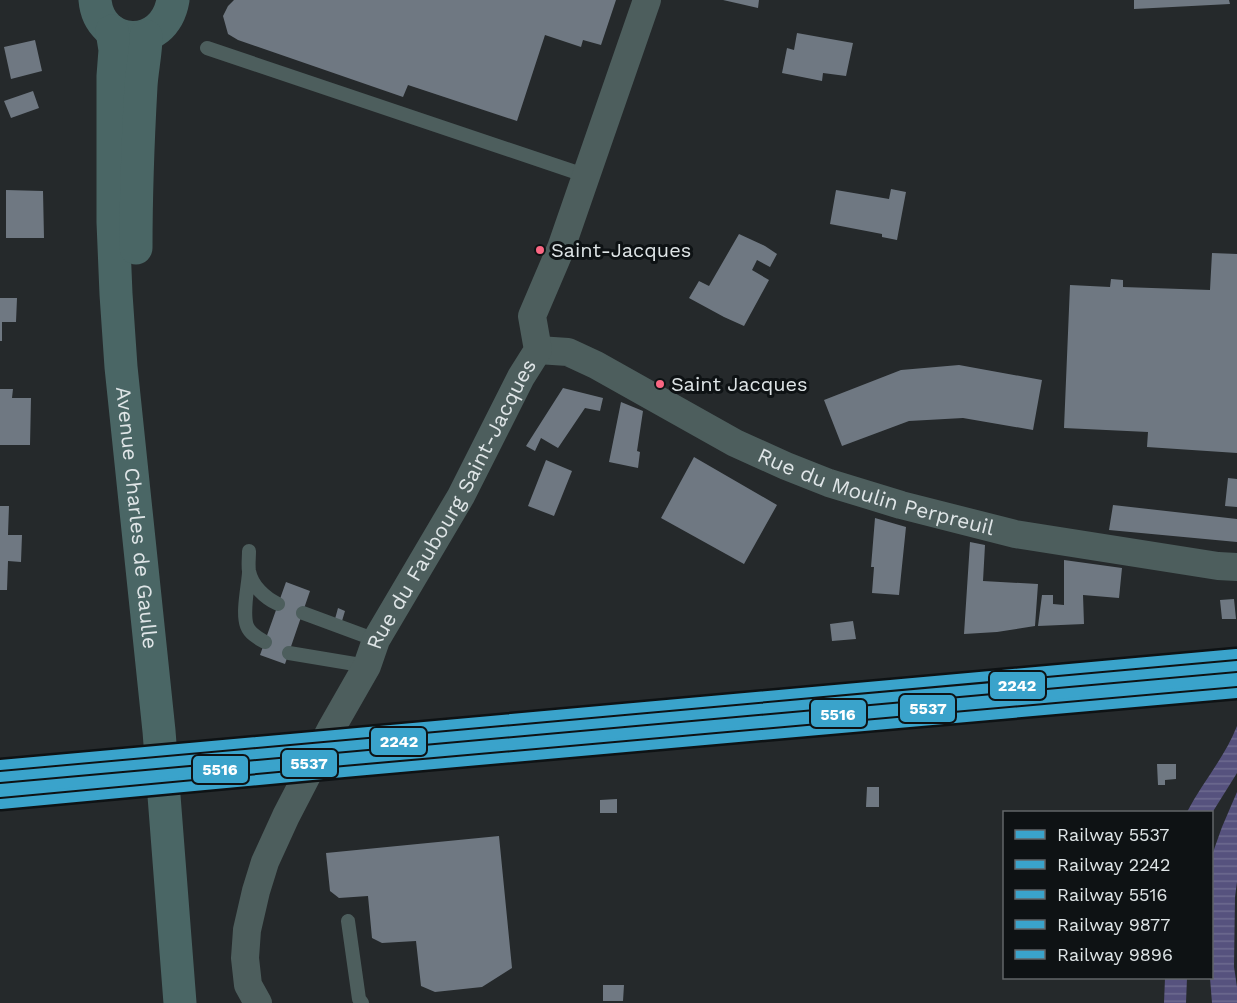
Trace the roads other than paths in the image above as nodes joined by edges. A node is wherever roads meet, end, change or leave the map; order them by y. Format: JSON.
{"nodes":[{"id":1,"x":95,"y":0,"type":"edge"},
{"id":2,"x":173,"y":0,"type":"edge"},
{"id":3,"x":647,"y":0,"type":"edge"},
{"id":4,"x":112,"y":31,"type":"junction"},
{"id":5,"x":146,"y":36,"type":"junction"},
{"id":6,"x":207,"y":48,"type":"dead end"},
{"id":7,"x":587,"y":176,"type":"junction"},
{"id":8,"x":538,"y":350,"type":"junction"},
{"id":9,"x":249,"y":551,"type":"dead end"},
{"id":10,"x":1237,"y":567,"type":"edge"},
{"id":11,"x":249,"y":573,"type":"junction"},
{"id":12,"x":278,"y":603,"type":"dead end"},
{"id":13,"x":303,"y":613,"type":"dead end"},
{"id":14,"x":265,"y":642,"type":"dead end"},
{"id":15,"x":289,"y":653,"type":"dead end"},
{"id":16,"x":372,"y":653,"type":"junction"},
{"id":17,"x":348,"y":921,"type":"dead end"},
{"id":18,"x":182,"y":999,"type":"edge"},
{"id":19,"x":258,"y":1003,"type":"edge"},
{"id":20,"x":362,"y":1003,"type":"edge"}],
"edges":[{"from":1,"to":4,"type":"main road","name":"Avenue Charles de Gaulle"},
{"from":2,"to":5,"type":"main road"},
{"from":3,"to":7,"type":"street","name":"Rue du Faubourg Saint-Jacques"},
{"from":4,"to":5,"type":"main road"},
{"from":4,"to":18,"type":"main road","name":"Avenue Charles de Gaulle"},
{"from":5,"to":18,"type":"main road","name":"Avenue Charles de Gaulle"},
{"from":6,"to":7,"type":"lane"},
{"from":7,"to":8,"type":"street","name":"Rue du Faubourg Saint-Jacques"},
{"from":8,"to":10,"type":"street","name":"Rue du Moulin Perpreuil"},
{"from":8,"to":16,"type":"street","name":"Rue du Faubourg Saint-Jacques"},
{"from":9,"to":11,"type":"lane"},
{"from":11,"to":12,"type":"lane"},
{"from":11,"to":14,"type":"lane"},
{"from":13,"to":16,"type":"lane"},
{"from":15,"to":16,"type":"lane"},
{"from":16,"to":19,"type":"street","name":"Rue du Faubourg Saint-Jacques"},
{"from":17,"to":20,"type":"lane"}]}
